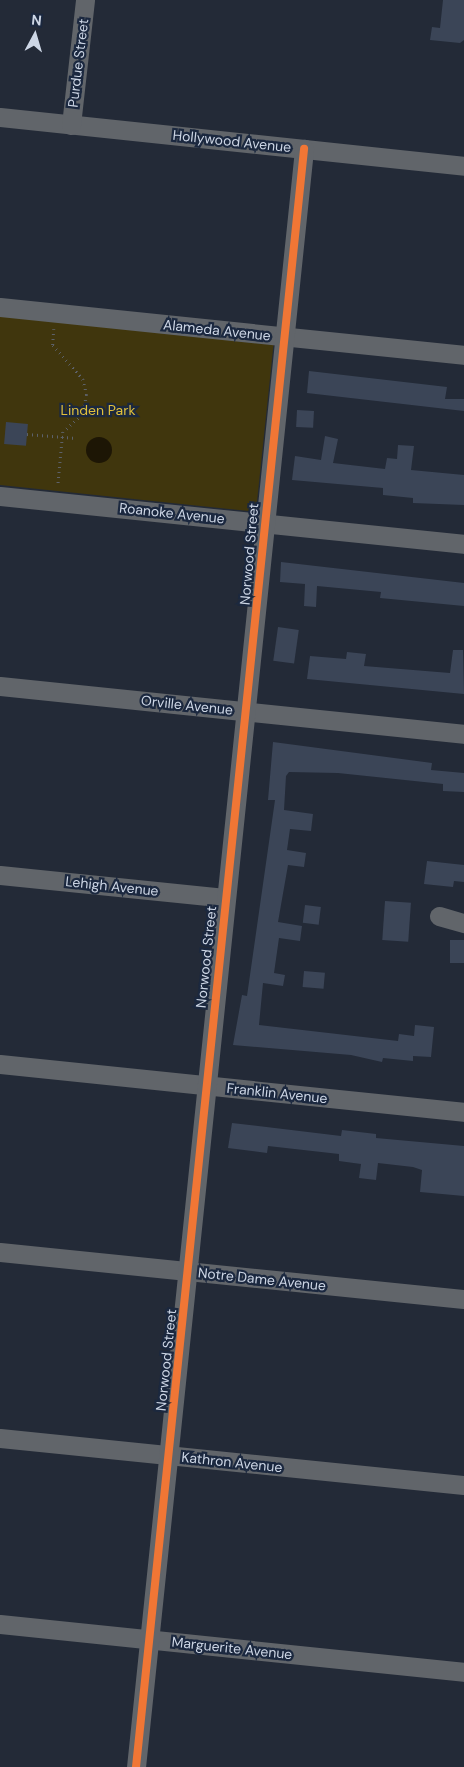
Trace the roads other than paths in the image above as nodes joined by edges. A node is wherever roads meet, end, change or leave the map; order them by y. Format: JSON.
{"nodes":[{"id":1,"x":85,"y":0,"type":"edge"},
{"id":2,"x":0,"y":117,"type":"edge"},
{"id":3,"x":70,"y":126,"type":"junction"},
{"id":4,"x":304,"y":149,"type":"junction"},
{"id":5,"x":464,"y":166,"type":"edge"},
{"id":6,"x":0,"y":306,"type":"edge"},
{"id":7,"x":285,"y":337,"type":"junction"},
{"id":8,"x":464,"y":355,"type":"edge"},
{"id":9,"x":0,"y":496,"type":"edge"},
{"id":10,"x":264,"y":522,"type":"junction"},
{"id":11,"x":464,"y":544,"type":"edge"},
{"id":12,"x":0,"y":686,"type":"edge"},
{"id":13,"x":245,"y":712,"type":"junction"},
{"id":14,"x":464,"y":734,"type":"edge"},
{"id":15,"x":0,"y":875,"type":"edge"},
{"id":16,"x":225,"y":898,"type":"junction"},
{"id":17,"x":439,"y":916,"type":"dead end"},
{"id":18,"x":464,"y":923,"type":"edge"},
{"id":19,"x":0,"y":1064,"type":"edge"},
{"id":20,"x":206,"y":1085,"type":"junction"},
{"id":21,"x":464,"y":1112,"type":"edge"},
{"id":22,"x":0,"y":1252,"type":"edge"},
{"id":23,"x":187,"y":1271,"type":"junction"},
{"id":24,"x":464,"y":1299,"type":"edge"},
{"id":25,"x":0,"y":1438,"type":"edge"},
{"id":26,"x":168,"y":1455,"type":"junction"},
{"id":27,"x":464,"y":1485,"type":"edge"},
{"id":28,"x":0,"y":1624,"type":"edge"},
{"id":29,"x":148,"y":1639,"type":"junction"},
{"id":30,"x":464,"y":1672,"type":"edge"},
{"id":31,"x":136,"y":1767,"type":"edge"}],
"edges":[{"from":1,"to":3,"type":"street","name":"Purdue Street"},
{"from":2,"to":3,"type":"street","name":"Hollywood Avenue"},
{"from":3,"to":4,"type":"street","name":"Hollywood Avenue"},
{"from":4,"to":5,"type":"street","name":"Hollywood Avenue"},
{"from":4,"to":7,"type":"street","name":"Norwood Street"},
{"from":6,"to":7,"type":"street","name":"Alameda Avenue"},
{"from":7,"to":8,"type":"street","name":"Alameda Avenue"},
{"from":7,"to":10,"type":"street","name":"Norwood Street"},
{"from":9,"to":10,"type":"street","name":"Roanoke Avenue"},
{"from":10,"to":11,"type":"street","name":"Roanoke Avenue"},
{"from":10,"to":13,"type":"street","name":"Norwood Street"},
{"from":12,"to":13,"type":"street","name":"Orville Avenue"},
{"from":13,"to":14,"type":"street","name":"Orville Avenue"},
{"from":13,"to":16,"type":"street","name":"Norwood Street"},
{"from":15,"to":16,"type":"street","name":"Lehigh Avenue"},
{"from":16,"to":20,"type":"street","name":"Norwood Street"},
{"from":17,"to":18,"type":"street"},
{"from":19,"to":20,"type":"street","name":"Franklin Avenue"},
{"from":20,"to":21,"type":"street","name":"Franklin Avenue"},
{"from":20,"to":23,"type":"street","name":"Norwood Street"},
{"from":22,"to":23,"type":"street","name":"Notre Dame Avenue"},
{"from":23,"to":24,"type":"street","name":"Notre Dame Avenue"},
{"from":23,"to":26,"type":"street","name":"Norwood Street"},
{"from":25,"to":26,"type":"street","name":"Kathron Avenue"},
{"from":26,"to":27,"type":"street","name":"Kathron Avenue"},
{"from":26,"to":29,"type":"street","name":"Norwood Street"},
{"from":28,"to":29,"type":"street","name":"Marguerite Avenue"},
{"from":29,"to":30,"type":"street","name":"Marguerite Avenue"},
{"from":29,"to":31,"type":"street","name":"Norwood Street"}]}
